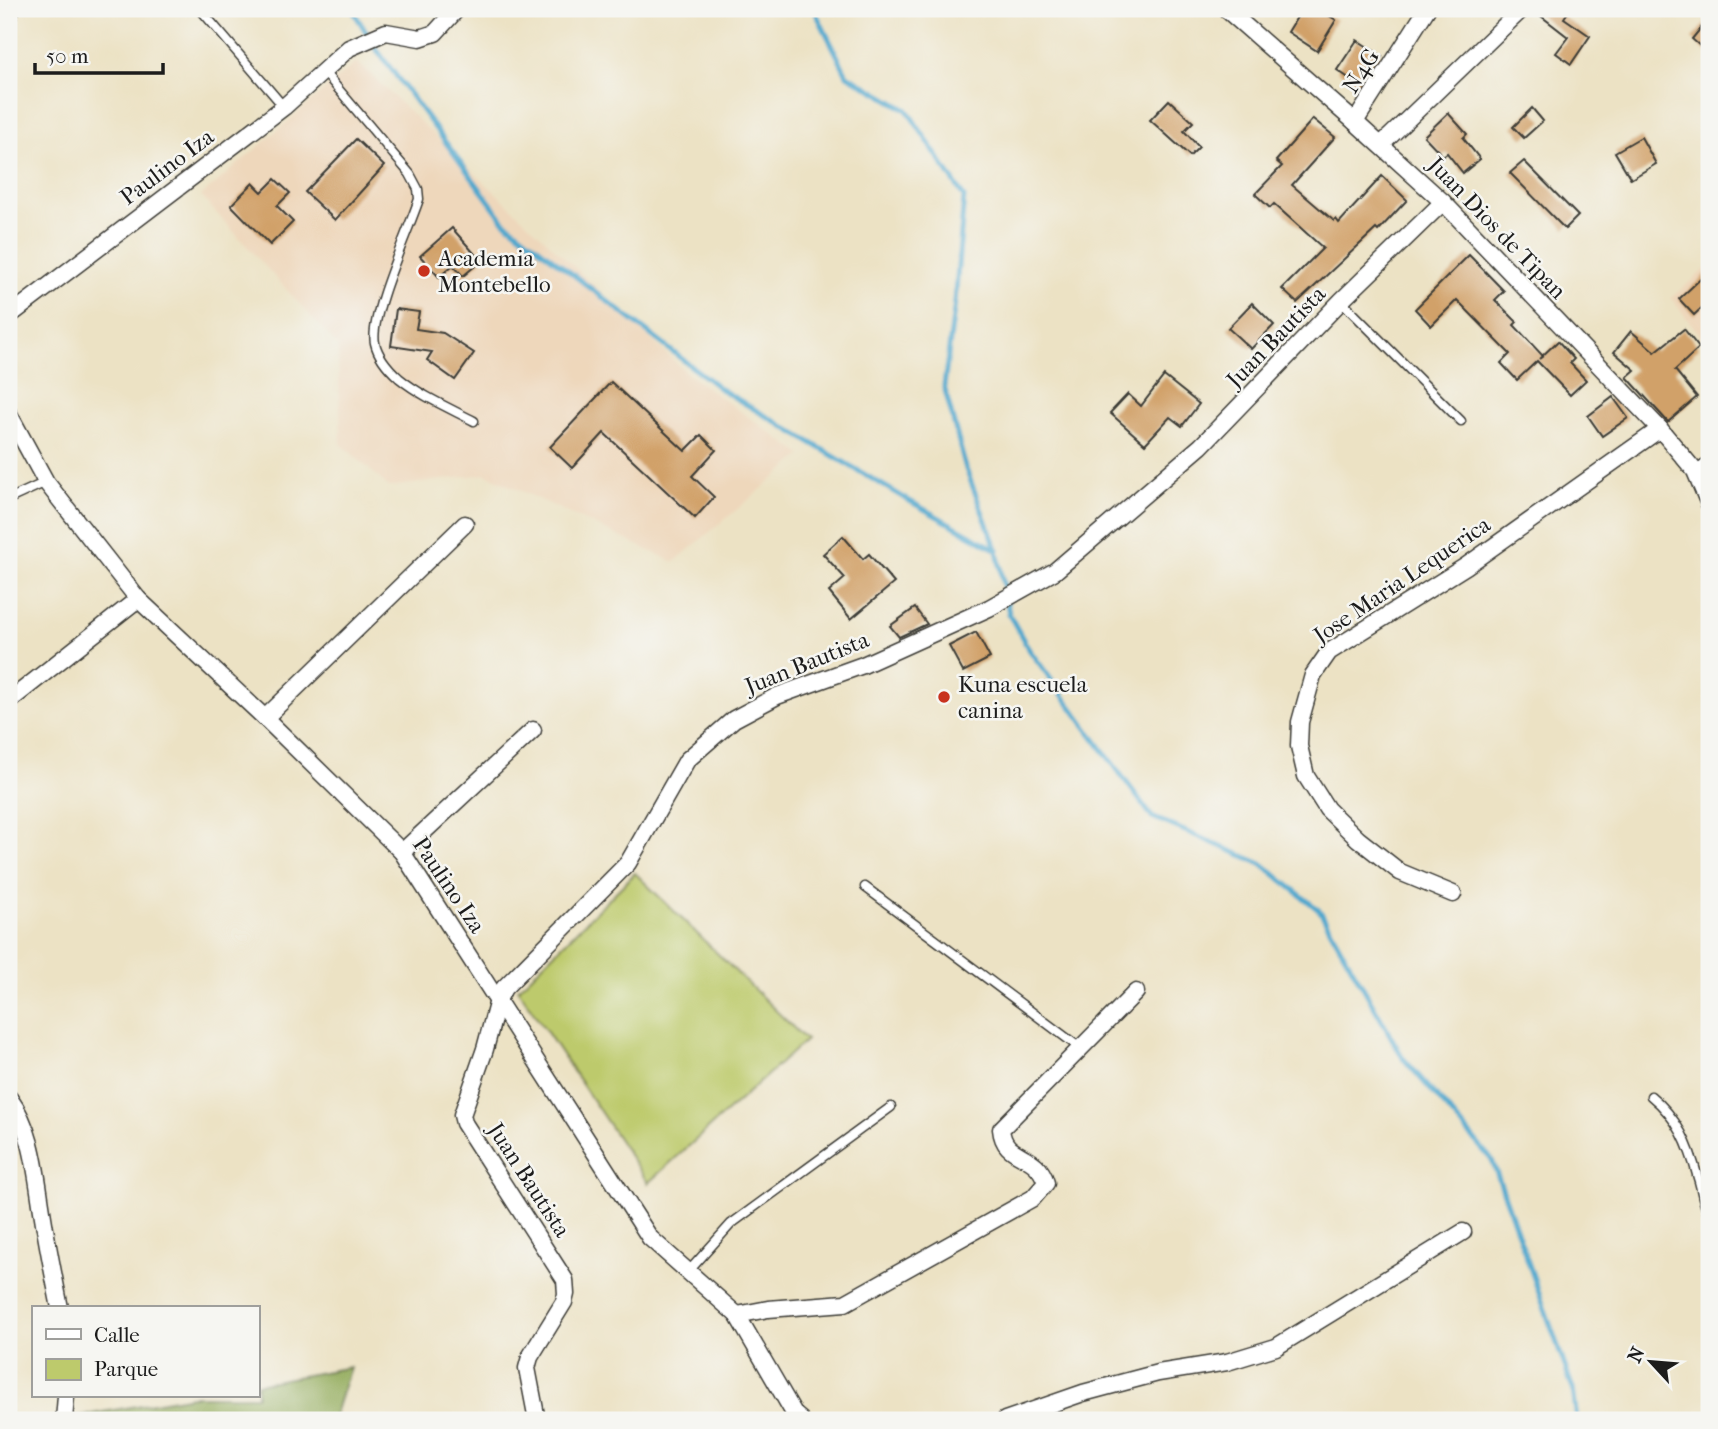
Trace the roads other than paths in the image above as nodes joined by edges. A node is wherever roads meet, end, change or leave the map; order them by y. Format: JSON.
{"nodes":[{"id":1,"x":16,"y":9,"type":"edge"},
{"id":2,"x":200,"y":9,"type":"edge"},
{"id":3,"x":1226,"y":9,"type":"edge"},
{"id":4,"x":1427,"y":9,"type":"edge"},
{"id":5,"x":1522,"y":9,"type":"edge"},
{"id":6,"x":450,"y":11,"type":"edge"},
{"id":7,"x":9,"y":22,"type":"edge"},
{"id":8,"x":324,"y":72,"type":"junction"},
{"id":9,"x":284,"y":107,"type":"junction"},
{"id":10,"x":1356,"y":122,"type":"junction"},
{"id":11,"x":1381,"y":145,"type":"junction"},
{"id":12,"x":1443,"y":202,"type":"junction"},
{"id":13,"x":1341,"y":301,"type":"junction"},
{"id":14,"x":9,"y":316,"type":"edge"},
{"id":15,"x":9,"y":414,"type":"edge"},
{"id":16,"x":474,"y":421,"type":"dead end"},
{"id":17,"x":1461,"y":421,"type":"dead end"},
{"id":18,"x":1660,"y":429,"type":"junction"},
{"id":19,"x":1709,"y":461,"type":"edge"},
{"id":20,"x":1695,"y":471,"type":"junction"},
{"id":21,"x":46,"y":482,"type":"junction"},
{"id":22,"x":9,"y":499,"type":"edge"},
{"id":23,"x":1709,"y":504,"type":"edge"},
{"id":24,"x":465,"y":524,"type":"dead end"},
{"id":25,"x":138,"y":599,"type":"junction"},
{"id":26,"x":9,"y":701,"type":"edge"},
{"id":27,"x":265,"y":718,"type":"junction"},
{"id":28,"x":533,"y":730,"type":"dead end"},
{"id":29,"x":402,"y":852,"type":"junction"},
{"id":30,"x":865,"y":887,"type":"dead end"},
{"id":31,"x":1453,"y":894,"type":"dead end"},
{"id":32,"x":1136,"y":992,"type":"dead end"},
{"id":33,"x":498,"y":1000,"type":"junction"},
{"id":34,"x":1080,"y":1048,"type":"junction"},
{"id":35,"x":1651,"y":1096,"type":"dead end"},
{"id":36,"x":9,"y":1098,"type":"edge"},
{"id":37,"x":891,"y":1107,"type":"dead end"},
{"id":38,"x":1709,"y":1216,"type":"edge"},
{"id":39,"x":1463,"y":1232,"type":"dead end"},
{"id":40,"x":688,"y":1272,"type":"junction"},
{"id":41,"x":60,"y":1306,"type":"edge"},
{"id":42,"x":737,"y":1315,"type":"junction"},
{"id":43,"x":66,"y":1398,"type":"edge"},
{"id":44,"x":64,"y":1420,"type":"edge"},
{"id":45,"x":537,"y":1420,"type":"edge"},
{"id":46,"x":800,"y":1420,"type":"edge"},
{"id":47,"x":1005,"y":1420,"type":"edge"}],
"edges":[{"from":1,"to":7,"type":"lane"},
{"from":2,"to":9,"type":"lane"},
{"from":3,"to":10,"type":"street","name":"Juan Dios de Tipan"},
{"from":4,"to":10,"type":"street","name":"N4G"},
{"from":5,"to":11,"type":"street"},
{"from":6,"to":8,"type":"street","name":"Paulino Iza"},
{"from":8,"to":9,"type":"street","name":"Paulino Iza"},
{"from":8,"to":16,"type":"lane"},
{"from":9,"to":14,"type":"street","name":"Paulino Iza"},
{"from":10,"to":11,"type":"street","name":"Juan Dios de Tipan"},
{"from":11,"to":12,"type":"street","name":"Juan Dios de Tipan"},
{"from":12,"to":13,"type":"street","name":"Juan Bautista"},
{"from":12,"to":18,"type":"street","name":"Juan Dios de Tipan"},
{"from":13,"to":17,"type":"lane"},
{"from":13,"to":33,"type":"street","name":"Juan Bautista"},
{"from":15,"to":21,"type":"street","name":"Paulino Iza"},
{"from":18,"to":20,"type":"street","name":"Juan Dios de Tipan"},
{"from":18,"to":31,"type":"street","name":"Jose Maria Lequerica"},
{"from":19,"to":20,"type":"lane"},
{"from":20,"to":23,"type":"street","name":"Juan Dios de Tipan"},
{"from":21,"to":22,"type":"lane"},
{"from":21,"to":25,"type":"street","name":"Paulino Iza"},
{"from":24,"to":27,"type":"street"},
{"from":25,"to":26,"type":"street"},
{"from":25,"to":27,"type":"street","name":"Paulino Iza"},
{"from":27,"to":29,"type":"street","name":"Paulino Iza"},
{"from":28,"to":29,"type":"street"},
{"from":29,"to":33,"type":"street","name":"Paulino Iza"},
{"from":30,"to":34,"type":"lane"},
{"from":32,"to":34,"type":"street"},
{"from":33,"to":40,"type":"street","name":"Paulino Iza"},
{"from":33,"to":45,"type":"street","name":"Juan Bautista"},
{"from":34,"to":42,"type":"street"},
{"from":35,"to":38,"type":"lane"},
{"from":36,"to":41,"type":"street"},
{"from":37,"to":40,"type":"lane"},
{"from":39,"to":47,"type":"street"},
{"from":40,"to":42,"type":"street","name":"Paulino Iza"},
{"from":42,"to":46,"type":"street","name":"Paulino Iza"},
{"from":43,"to":44,"type":"street"}]}
